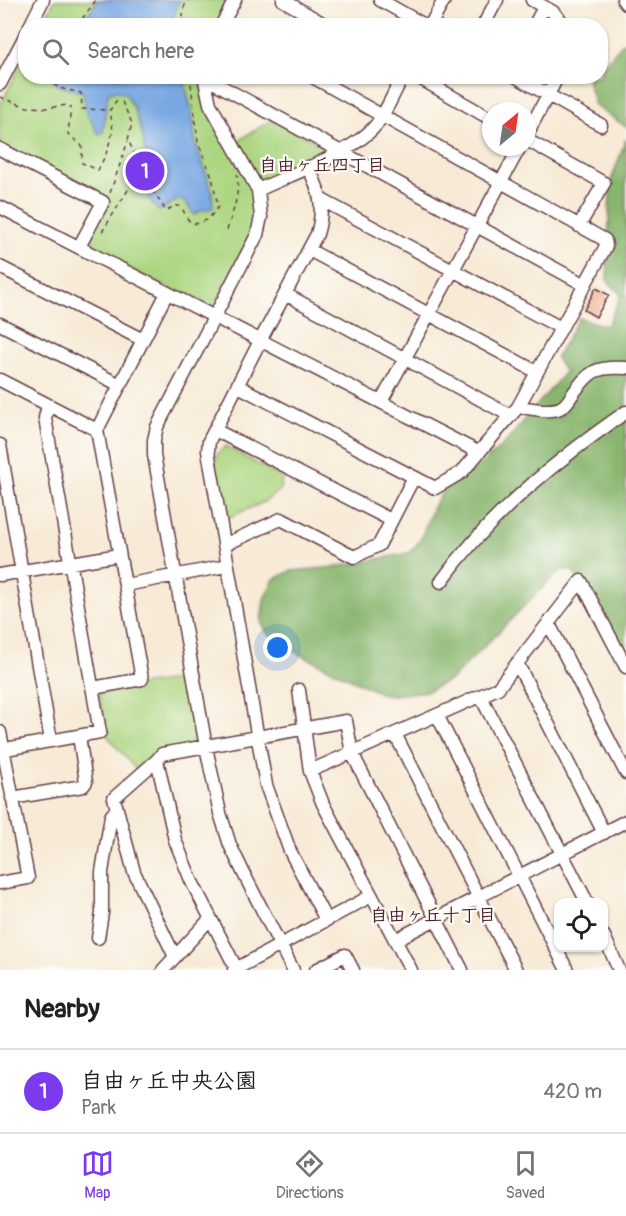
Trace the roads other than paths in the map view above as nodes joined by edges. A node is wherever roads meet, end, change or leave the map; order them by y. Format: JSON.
{"nodes":[{"id":1,"x":43,"y":0,"type":"edge"},
{"id":2,"x":235,"y":0,"type":"edge"},
{"id":3,"x":283,"y":0,"type":"edge"},
{"id":4,"x":444,"y":0,"type":"edge"},
{"id":5,"x":497,"y":0,"type":"edge"},
{"id":6,"x":532,"y":0,"type":"edge"},
{"id":7,"x":623,"y":0,"type":"edge"},
{"id":8,"x":385,"y":1,"type":"edge"},
{"id":9,"x":626,"y":4,"type":"edge"},
{"id":10,"x":544,"y":7,"type":"junction"},
{"id":11,"x":34,"y":18,"type":"edge"},
{"id":12,"x":225,"y":18,"type":"edge"},
{"id":13,"x":313,"y":18,"type":"edge"},
{"id":14,"x":414,"y":18,"type":"edge"},
{"id":15,"x":433,"y":18,"type":"edge"},
{"id":16,"x":487,"y":18,"type":"edge"},
{"id":17,"x":538,"y":18,"type":"edge"},
{"id":18,"x":559,"y":18,"type":"edge"},
{"id":19,"x":18,"y":49,"type":"edge"},
{"id":20,"x":0,"y":84,"type":"edge"},
{"id":21,"x":206,"y":84,"type":"edge"},
{"id":22,"x":217,"y":84,"type":"edge"},
{"id":23,"x":325,"y":84,"type":"edge"},
{"id":24,"x":399,"y":84,"type":"edge"},
{"id":25,"x":430,"y":84,"type":"edge"},
{"id":26,"x":529,"y":84,"type":"edge"},
{"id":27,"x":554,"y":84,"type":"edge"},
{"id":28,"x":548,"y":95,"type":"junction"},
{"id":29,"x":482,"y":115,"type":"edge"},
{"id":30,"x":381,"y":116,"type":"junction"},
{"id":31,"x":536,"y":117,"type":"edge"},
{"id":32,"x":602,"y":125,"type":"dead end"},
{"id":33,"x":536,"y":145,"type":"edge"},
{"id":34,"x":0,"y":149,"type":"edge"},
{"id":35,"x":340,"y":152,"type":"junction"},
{"id":36,"x":515,"y":156,"type":"edge"},
{"id":37,"x":308,"y":166,"type":"junction"},
{"id":38,"x":501,"y":182,"type":"junction"},
{"id":39,"x":258,"y":190,"type":"junction"},
{"id":40,"x":322,"y":200,"type":"junction"},
{"id":41,"x":1,"y":209,"type":"edge"},
{"id":42,"x":579,"y":226,"type":"junction"},
{"id":43,"x":477,"y":227,"type":"junction"},
{"id":44,"x":79,"y":247,"type":"junction"},
{"id":45,"x":309,"y":250,"type":"junction"},
{"id":46,"x":0,"y":267,"type":"edge"},
{"id":47,"x":454,"y":270,"type":"junction"},
{"id":48,"x":585,"y":285,"type":"junction"},
{"id":49,"x":167,"y":293,"type":"junction"},
{"id":50,"x":285,"y":294,"type":"junction"},
{"id":51,"x":429,"y":315,"type":"junction"},
{"id":52,"x":213,"y":317,"type":"junction"},
{"id":53,"x":0,"y":324,"type":"edge"},
{"id":54,"x":561,"y":328,"type":"junction"},
{"id":55,"x":143,"y":340,"type":"junction"},
{"id":56,"x":260,"y":341,"type":"junction"},
{"id":57,"x":405,"y":359,"type":"junction"},
{"id":58,"x":626,"y":368,"type":"edge"},
{"id":59,"x":537,"y":372,"type":"junction"},
{"id":60,"x":0,"y":380,"type":"edge"},
{"id":61,"x":120,"y":385,"type":"junction"},
{"id":62,"x":238,"y":386,"type":"junction"},
{"id":63,"x":381,"y":402,"type":"junction"},
{"id":64,"x":48,"y":405,"type":"junction"},
{"id":65,"x":514,"y":411,"type":"junction"},
{"id":66,"x":626,"y":412,"type":"edge"},
{"id":67,"x":97,"y":430,"type":"junction"},
{"id":68,"x":215,"y":430,"type":"junction"},
{"id":69,"x":0,"y":445,"type":"edge"},
{"id":70,"x":478,"y":452,"type":"junction"},
{"id":71,"x":414,"y":477,"type":"junction"},
{"id":72,"x":391,"y":520,"type":"junction"},
{"id":73,"x":224,"y":545,"type":"junction"},
{"id":74,"x":119,"y":555,"type":"junction"},
{"id":75,"x":71,"y":563,"type":"junction"},
{"id":76,"x":226,"y":566,"type":"junction"},
{"id":77,"x":22,"y":571,"type":"junction"},
{"id":78,"x":0,"y":575,"type":"edge"},
{"id":79,"x":176,"y":576,"type":"junction"},
{"id":80,"x":441,"y":582,"type":"dead end"},
{"id":81,"x":125,"y":585,"type":"junction"},
{"id":82,"x":549,"y":624,"type":"junction"},
{"id":83,"x":517,"y":663,"type":"junction"},
{"id":84,"x":626,"y":667,"type":"edge"},
{"id":85,"x":93,"y":688,"type":"junction"},
{"id":86,"x":299,"y":690,"type":"dead end"},
{"id":87,"x":481,"y":697,"type":"junction"},
{"id":88,"x":437,"y":716,"type":"junction"},
{"id":89,"x":304,"y":729,"type":"junction"},
{"id":90,"x":0,"y":732,"type":"edge"},
{"id":91,"x":395,"y":734,"type":"junction"},
{"id":92,"x":79,"y":736,"type":"junction"},
{"id":93,"x":258,"y":737,"type":"junction"},
{"id":94,"x":51,"y":741,"type":"junction"},
{"id":95,"x":206,"y":747,"type":"junction"},
{"id":96,"x":2,"y":750,"type":"edge"},
{"id":97,"x":352,"y":753,"type":"junction"},
{"id":98,"x":157,"y":760,"type":"junction"},
{"id":99,"x":310,"y":771,"type":"junction"},
{"id":100,"x":626,"y":773,"type":"edge"},
{"id":101,"x":12,"y":798,"type":"junction"},
{"id":102,"x":116,"y":810,"type":"junction"},
{"id":103,"x":626,"y":821,"type":"edge"},
{"id":104,"x":604,"y":833,"type":"junction"},
{"id":105,"x":562,"y":854,"type":"junction"},
{"id":106,"x":520,"y":876,"type":"junction"},
{"id":107,"x":0,"y":883,"type":"edge"},
{"id":108,"x":371,"y":896,"type":"junction"},
{"id":109,"x":478,"y":898,"type":"junction"},
{"id":110,"x":584,"y":898,"type":"edge"},
{"id":111,"x":210,"y":919,"type":"junction"},
{"id":112,"x":326,"y":920,"type":"junction"},
{"id":113,"x":436,"y":920,"type":"junction"},
{"id":114,"x":98,"y":938,"type":"dead end"},
{"id":115,"x":395,"y":940,"type":"junction"},
{"id":116,"x":280,"y":944,"type":"junction"},
{"id":117,"x":608,"y":946,"type":"edge"},
{"id":118,"x":175,"y":957,"type":"junction"},
{"id":119,"x":236,"y":969,"type":"edge"},
{"id":120,"x":163,"y":970,"type":"edge"},
{"id":121,"x":293,"y":970,"type":"edge"},
{"id":122,"x":316,"y":970,"type":"edge"},
{"id":123,"x":353,"y":970,"type":"edge"},
{"id":124,"x":411,"y":970,"type":"edge"},
{"id":125,"x":462,"y":970,"type":"edge"},
{"id":126,"x":516,"y":970,"type":"edge"},
{"id":127,"x":567,"y":970,"type":"edge"},
{"id":128,"x":620,"y":970,"type":"edge"}],
"edges":[{"from":1,"to":11,"type":"street"},
{"from":2,"to":12,"type":"street"},
{"from":3,"to":13,"type":"street"},
{"from":4,"to":15,"type":"street"},
{"from":5,"to":16,"type":"street"},
{"from":6,"to":10,"type":"street"},
{"from":7,"to":9,"type":"street"},
{"from":8,"to":14,"type":"street"},
{"from":10,"to":17,"type":"street"},
{"from":10,"to":18,"type":"street"},
{"from":19,"to":20,"type":"street"},
{"from":21,"to":39,"type":"street"},
{"from":22,"to":35,"type":"street"},
{"from":23,"to":30,"type":"street"},
{"from":24,"to":30,"type":"street"},
{"from":25,"to":29,"type":"street"},
{"from":26,"to":28,"type":"street"},
{"from":27,"to":28,"type":"street"},
{"from":28,"to":31,"type":"street"},
{"from":28,"to":32,"type":"street"},
{"from":30,"to":35,"type":"street"},
{"from":30,"to":38,"type":"street"},
{"from":33,"to":42,"type":"street"},
{"from":34,"to":44,"type":"street"},
{"from":35,"to":37,"type":"street"},
{"from":35,"to":43,"type":"street"},
{"from":36,"to":38,"type":"street"},
{"from":37,"to":39,"type":"street"},
{"from":37,"to":40,"type":"street"},
{"from":38,"to":42,"type":"street"},
{"from":38,"to":43,"type":"street"},
{"from":39,"to":52,"type":"street"},
{"from":40,"to":45,"type":"street"},
{"from":40,"to":47,"type":"street"},
{"from":41,"to":44,"type":"street"},
{"from":42,"to":48,"type":"street"},
{"from":43,"to":47,"type":"street"},
{"from":43,"to":48,"type":"street"},
{"from":44,"to":49,"type":"street"},
{"from":45,"to":50,"type":"street"},
{"from":45,"to":51,"type":"street"},
{"from":46,"to":55,"type":"street"},
{"from":47,"to":51,"type":"street"},
{"from":47,"to":54,"type":"street"},
{"from":48,"to":54,"type":"street"},
{"from":49,"to":52,"type":"street"},
{"from":49,"to":55,"type":"street"},
{"from":50,"to":56,"type":"street"},
{"from":50,"to":57,"type":"street"},
{"from":51,"to":57,"type":"street"},
{"from":51,"to":59,"type":"street"},
{"from":52,"to":56,"type":"street"},
{"from":52,"to":79,"type":"street"},
{"from":53,"to":61,"type":"street"},
{"from":54,"to":59,"type":"street"},
{"from":55,"to":61,"type":"street"},
{"from":56,"to":62,"type":"street"},
{"from":56,"to":63,"type":"street"},
{"from":57,"to":63,"type":"street"},
{"from":57,"to":65,"type":"street"},
{"from":58,"to":65,"type":"street"},
{"from":59,"to":65,"type":"street"},
{"from":60,"to":64,"type":"street"},
{"from":61,"to":67,"type":"street"},
{"from":62,"to":68,"type":"street"},
{"from":62,"to":71,"type":"street"},
{"from":63,"to":70,"type":"street"},
{"from":64,"to":67,"type":"street"},
{"from":64,"to":75,"type":"street"},
{"from":65,"to":70,"type":"street"},
{"from":66,"to":80,"type":"street"},
{"from":67,"to":74,"type":"street"},
{"from":68,"to":72,"type":"street"},
{"from":68,"to":73,"type":"street"},
{"from":69,"to":77,"type":"street"},
{"from":70,"to":71,"type":"street"},
{"from":71,"to":72,"type":"street"},
{"from":72,"to":73,"type":"street"},
{"from":73,"to":76,"type":"street"},
{"from":74,"to":75,"type":"street"},
{"from":74,"to":81,"type":"street"},
{"from":75,"to":77,"type":"street"},
{"from":75,"to":85,"type":"street"},
{"from":76,"to":79,"type":"street"},
{"from":76,"to":93,"type":"street"},
{"from":77,"to":78,"type":"street"},
{"from":77,"to":94,"type":"street"},
{"from":79,"to":81,"type":"street"},
{"from":79,"to":95,"type":"street"},
{"from":81,"to":85,"type":"street"},
{"from":82,"to":83,"type":"street"},
{"from":82,"to":84,"type":"street"},
{"from":82,"to":100,"type":"street"},
{"from":83,"to":87,"type":"street"},
{"from":83,"to":104,"type":"street"},
{"from":85,"to":92,"type":"street"},
{"from":86,"to":89,"type":"street"},
{"from":87,"to":88,"type":"street"},
{"from":87,"to":105,"type":"street"},
{"from":88,"to":91,"type":"street"},
{"from":88,"to":106,"type":"street"},
{"from":89,"to":93,"type":"street"},
{"from":89,"to":97,"type":"street"},
{"from":89,"to":99,"type":"street"},
{"from":90,"to":96,"type":"street"},
{"from":91,"to":97,"type":"street"},
{"from":91,"to":109,"type":"street"},
{"from":92,"to":94,"type":"street"},
{"from":92,"to":101,"type":"street"},
{"from":93,"to":95,"type":"street"},
{"from":93,"to":112,"type":"street"},
{"from":94,"to":96,"type":"street"},
{"from":95,"to":98,"type":"street"},
{"from":95,"to":116,"type":"street"},
{"from":96,"to":101,"type":"street"},
{"from":97,"to":99,"type":"street"},
{"from":97,"to":113,"type":"street"},
{"from":98,"to":102,"type":"street"},
{"from":98,"to":111,"type":"street"},
{"from":99,"to":108,"type":"street"},
{"from":101,"to":107,"type":"street"},
{"from":102,"to":114,"type":"street"},
{"from":102,"to":118,"type":"street"},
{"from":103,"to":104,"type":"street"},
{"from":104,"to":105,"type":"street"},
{"from":105,"to":106,"type":"street"},
{"from":105,"to":110,"type":"street"},
{"from":106,"to":109,"type":"street"},
{"from":106,"to":127,"type":"street"},
{"from":108,"to":112,"type":"street"},
{"from":108,"to":115,"type":"street"},
{"from":109,"to":113,"type":"street"},
{"from":109,"to":126,"type":"street"},
{"from":111,"to":118,"type":"street"},
{"from":111,"to":119,"type":"street"},
{"from":112,"to":116,"type":"street"},
{"from":113,"to":115,"type":"street"},
{"from":113,"to":125,"type":"street"},
{"from":115,"to":124,"type":"street"},
{"from":116,"to":119,"type":"street"},
{"from":116,"to":121,"type":"street"},
{"from":117,"to":128,"type":"street"},
{"from":118,"to":120,"type":"street"},
{"from":122,"to":123,"type":"street"}]}
